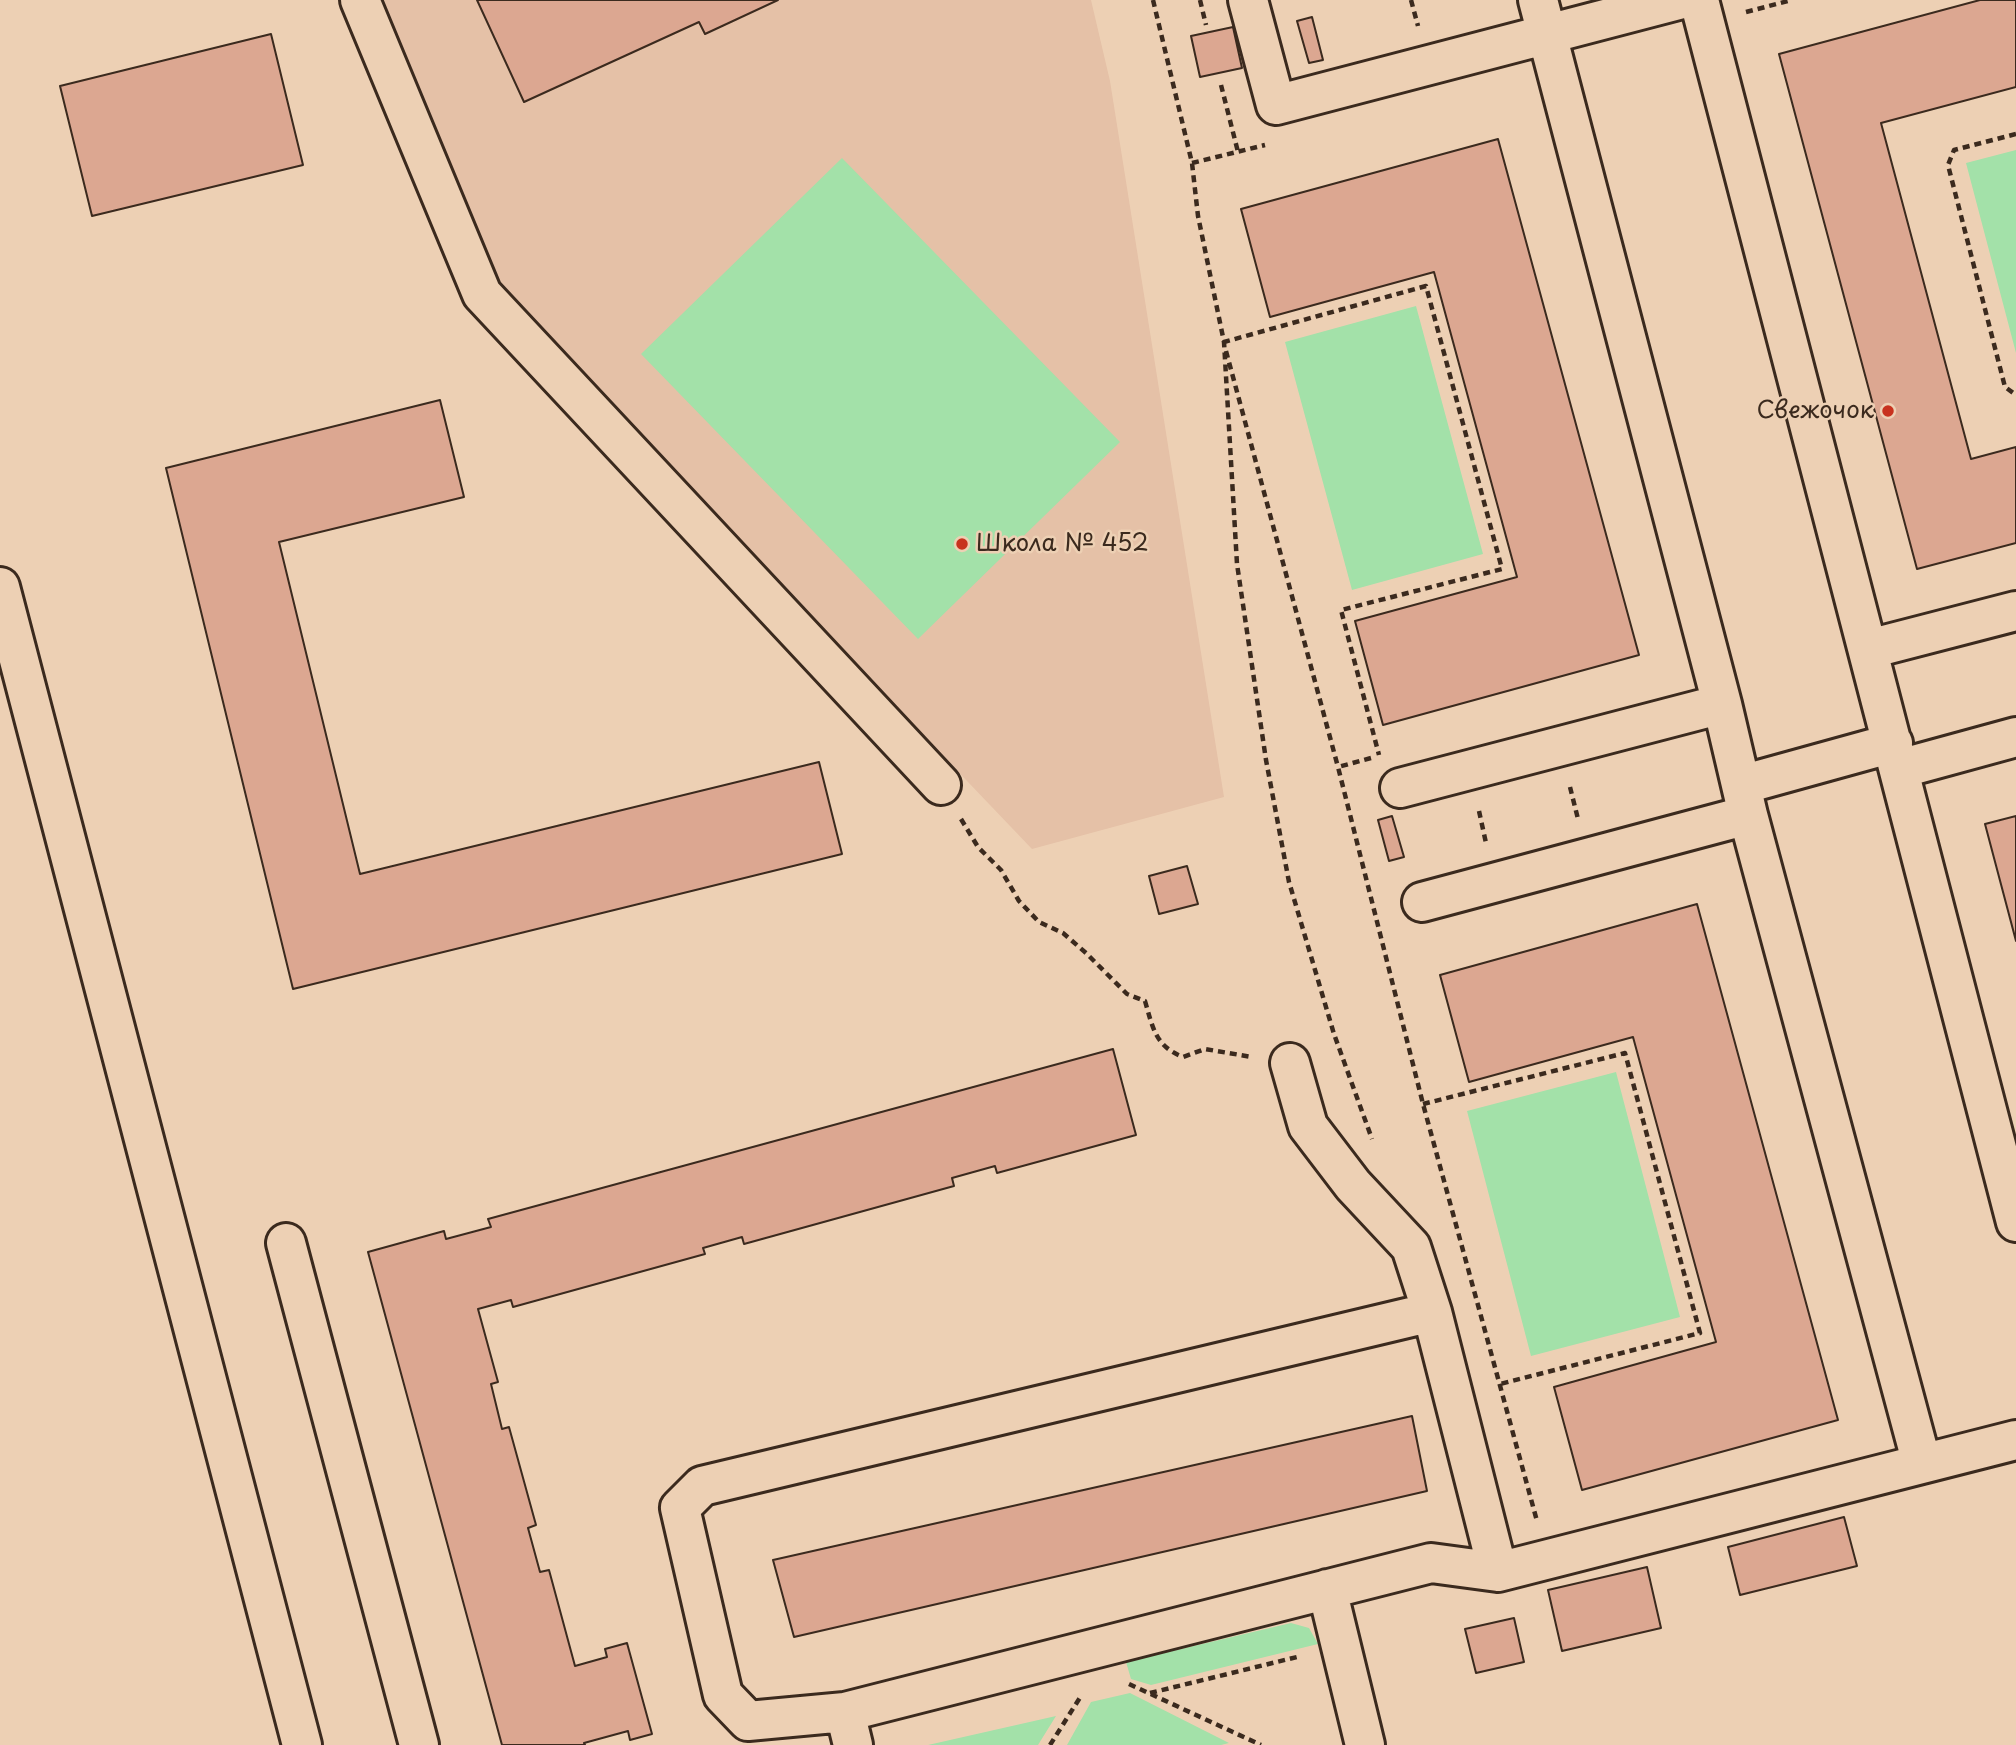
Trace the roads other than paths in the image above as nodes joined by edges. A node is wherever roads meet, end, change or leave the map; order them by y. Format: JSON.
{"nodes":[{"id":1,"x":360,"y":0,"type":"edge"},
{"id":2,"x":1248,"y":0,"type":"edge"},
{"id":3,"x":1678,"y":0,"type":"edge"},
{"id":4,"x":1699,"y":0,"type":"edge"},
{"id":5,"x":1542,"y":17,"type":"edge"},
{"id":6,"x":0,"y":587,"type":"edge"},
{"id":7,"x":2016,"y":611,"type":"edge"},
{"id":8,"x":1869,"y":649,"type":"junction"},
{"id":9,"x":1722,"y":704,"type":"junction"},
{"id":10,"x":2016,"y":737,"type":"edge"},
{"id":11,"x":1896,"y":756,"type":"junction"},
{"id":12,"x":941,"y":785,"type":"road end"},
{"id":13,"x":1400,"y":788,"type":"dead end"},
{"id":14,"x":1744,"y":800,"type":"junction"},
{"id":15,"x":1422,"y":902,"type":"dead end"},
{"id":16,"x":1290,"y":1063,"type":"road end"},
{"id":17,"x":2016,"y":1222,"type":"edge"},
{"id":18,"x":286,"y":1243,"type":"dead end"},
{"id":19,"x":1432,"y":1312,"type":"junction"},
{"id":20,"x":2016,"y":1440,"type":"edge"},
{"id":21,"x":1922,"y":1464,"type":"junction"},
{"id":22,"x":1498,"y":1572,"type":"junction"},
{"id":23,"x":1327,"y":1589,"type":"junction"},
{"id":24,"x":849,"y":1729,"type":"edge"},
{"id":25,"x":302,"y":1745,"type":"edge"},
{"id":26,"x":419,"y":1745,"type":"edge"},
{"id":27,"x":1365,"y":1745,"type":"edge"}],
"edges":[{"from":1,"to":12,"type":"lane"},
{"from":2,"to":5,"type":"lane"},
{"from":3,"to":5,"type":"lane"},
{"from":4,"to":8,"type":"lane"},
{"from":5,"to":9,"type":"lane"},
{"from":6,"to":25,"type":"lane"},
{"from":7,"to":8,"type":"lane"},
{"from":8,"to":11,"type":"lane"},
{"from":9,"to":13,"type":"lane"},
{"from":9,"to":14,"type":"lane"},
{"from":10,"to":11,"type":"lane"},
{"from":11,"to":14,"type":"lane"},
{"from":11,"to":17,"type":"lane"},
{"from":14,"to":15,"type":"lane"},
{"from":14,"to":21,"type":"lane"},
{"from":16,"to":19,"type":"lane"},
{"from":18,"to":26,"type":"lane"},
{"from":19,"to":22,"type":"lane"},
{"from":19,"to":24,"type":"lane"},
{"from":20,"to":21,"type":"lane"},
{"from":21,"to":22,"type":"lane"},
{"from":22,"to":23,"type":"lane"},
{"from":23,"to":24,"type":"lane"},
{"from":23,"to":27,"type":"lane"}]}
